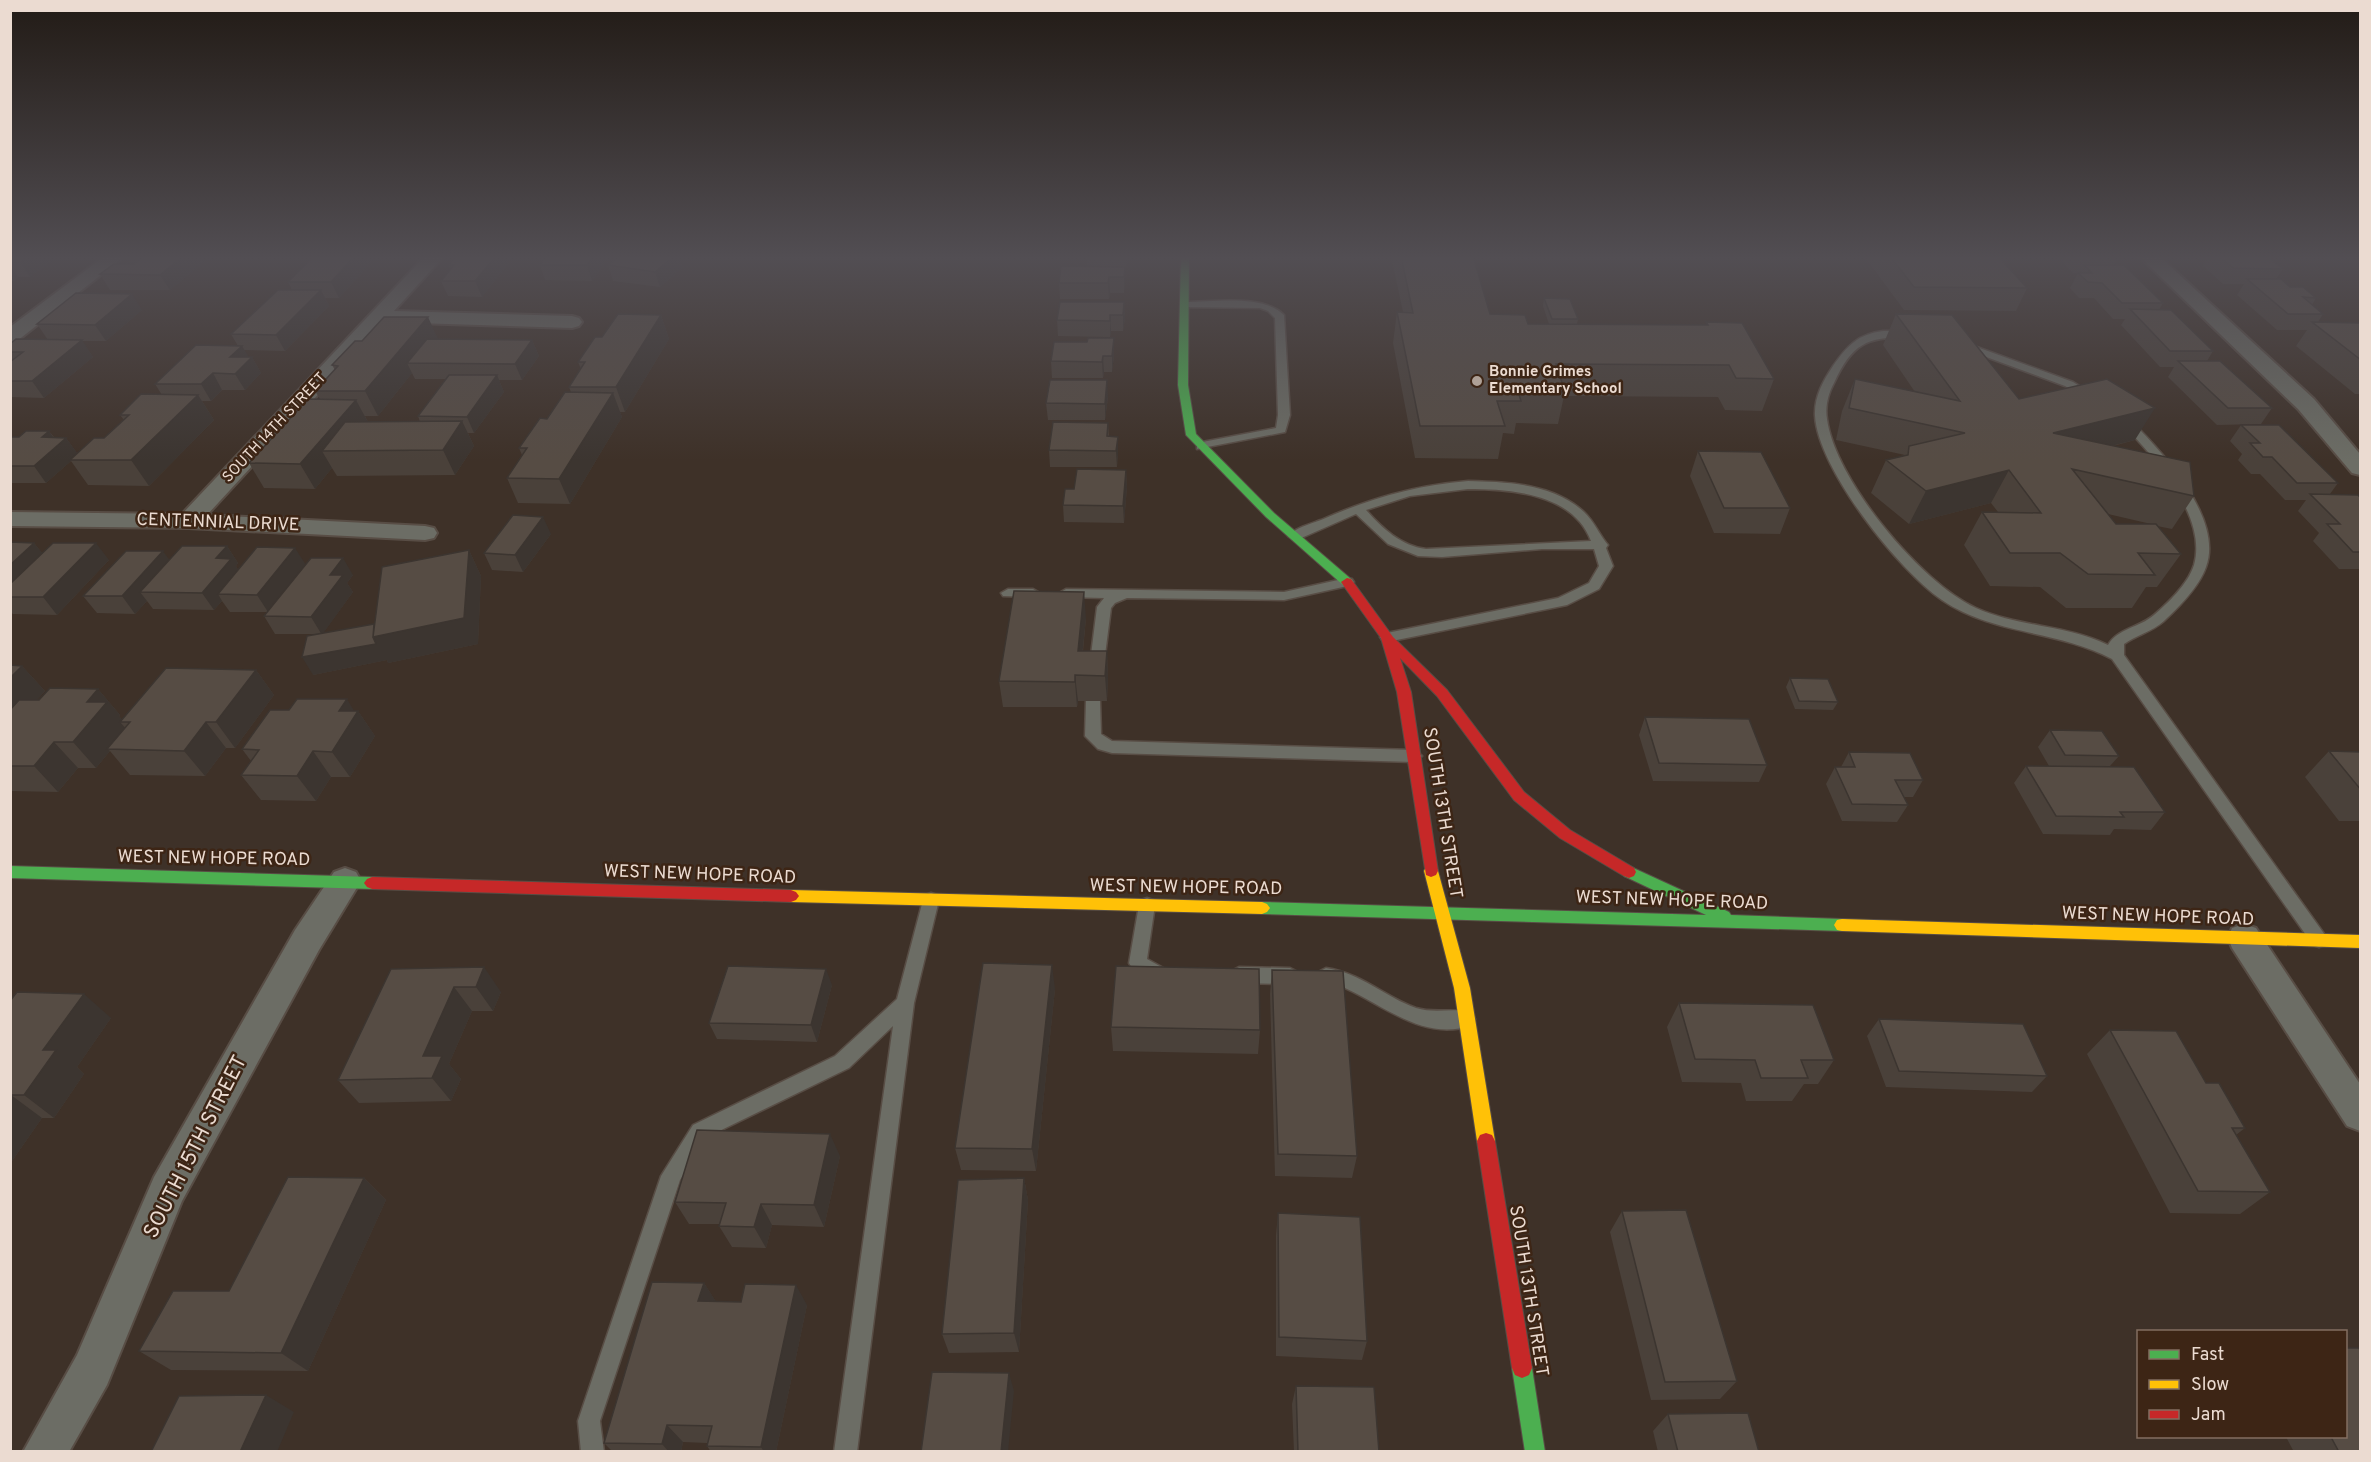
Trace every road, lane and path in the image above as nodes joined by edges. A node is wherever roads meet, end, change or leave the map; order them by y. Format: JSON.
{"nodes":[{"id":1,"x":26,"y":324,"type":"edge"},
{"id":2,"x":371,"y":324,"type":"edge"},
{"id":3,"x":1185,"y":324,"type":"edge"},
{"id":4,"x":1280,"y":324,"type":"edge"},
{"id":5,"x":2221,"y":324,"type":"edge"},
{"id":6,"x":1917,"y":334,"type":"edge"},
{"id":7,"x":10,"y":336,"type":"edge"},
{"id":8,"x":1951,"y":341,"type":"edge"},
{"id":9,"x":1201,"y":446,"type":"junction"},
{"id":10,"x":2361,"y":468,"type":"edge"},
{"id":11,"x":1359,"y":510,"type":"junction"},
{"id":12,"x":10,"y":519,"type":"edge"},
{"id":13,"x":188,"y":521,"type":"junction"},
{"id":14,"x":425,"y":532,"type":"dead end"},
{"id":15,"x":1293,"y":536,"type":"junction"},
{"id":16,"x":1602,"y":545,"type":"junction"},
{"id":17,"x":1347,"y":582,"type":"junction"},
{"id":18,"x":1008,"y":592,"type":"dead end"},
{"id":19,"x":1124,"y":594,"type":"junction"},
{"id":20,"x":1387,"y":637,"type":"junction"},
{"id":21,"x":2117,"y":656,"type":"junction"},
{"id":22,"x":1095,"y":677,"type":"edge"},
{"id":23,"x":1093,"y":701,"type":"edge"},
{"id":24,"x":1414,"y":756,"type":"junction"},
{"id":25,"x":10,"y":872,"type":"edge"},
{"id":26,"x":345,"y":881,"type":"junction"},
{"id":27,"x":931,"y":900,"type":"junction"},
{"id":28,"x":1147,"y":905,"type":"junction"},
{"id":29,"x":1440,"y":912,"type":"junction"},
{"id":30,"x":1736,"y":922,"type":"junction"},
{"id":31,"x":2244,"y":938,"type":"junction"},
{"id":32,"x":2319,"y":940,"type":"junction"},
{"id":33,"x":2361,"y":942,"type":"edge"},
{"id":34,"x":1174,"y":975,"type":"edge"},
{"id":35,"x":1221,"y":975,"type":"edge"},
{"id":36,"x":905,"y":1003,"type":"junction"},
{"id":37,"x":1467,"y":1019,"type":"junction"},
{"id":38,"x":2361,"y":1114,"type":"edge"},
{"id":39,"x":45,"y":1452,"type":"edge"},
{"id":40,"x":593,"y":1452,"type":"edge"},
{"id":41,"x":845,"y":1452,"type":"edge"},
{"id":42,"x":1535,"y":1452,"type":"edge"}],
"edges":[{"from":1,"to":7,"type":"street"},
{"from":2,"to":13,"type":"street","name":"SOUTH 14TH STREET"},
{"from":3,"to":9,"type":"street","name":"SOUTH 13TH STREET"},
{"from":4,"to":9,"type":"lane"},
{"from":5,"to":10,"type":"street"},
{"from":6,"to":21,"type":"lane"},
{"from":8,"to":21,"type":"lane"},
{"from":9,"to":15,"type":"street","name":"SOUTH 13TH STREET"},
{"from":11,"to":15,"type":"lane"},
{"from":11,"to":16,"type":"lane"},
{"from":11,"to":16,"type":"lane"},
{"from":12,"to":13,"type":"street","name":"CENTENNIAL DRIVE"},
{"from":13,"to":14,"type":"street","name":"CENTENNIAL DRIVE"},
{"from":15,"to":17,"type":"street","name":"SOUTH 13TH STREET"},
{"from":16,"to":20,"type":"lane"},
{"from":17,"to":19,"type":"lane"},
{"from":17,"to":20,"type":"street","name":"SOUTH 13TH STREET"},
{"from":18,"to":19,"type":"lane"},
{"from":19,"to":22,"type":"lane"},
{"from":20,"to":24,"type":"street","name":"SOUTH 13TH STREET"},
{"from":20,"to":30,"type":"street"},
{"from":21,"to":32,"type":"lane"},
{"from":23,"to":24,"type":"lane"},
{"from":24,"to":29,"type":"street","name":"SOUTH 13TH STREET"},
{"from":25,"to":26,"type":"street","name":"WEST NEW HOPE ROAD"},
{"from":26,"to":27,"type":"street","name":"WEST NEW HOPE ROAD"},
{"from":26,"to":39,"type":"street","name":"SOUTH 15TH STREET"},
{"from":27,"to":28,"type":"street","name":"WEST NEW HOPE ROAD"},
{"from":27,"to":36,"type":"lane"},
{"from":28,"to":29,"type":"street","name":"WEST NEW HOPE ROAD"},
{"from":28,"to":34,"type":"lane"},
{"from":29,"to":30,"type":"street","name":"WEST NEW HOPE ROAD"},
{"from":29,"to":37,"type":"street","name":"SOUTH 13TH STREET"},
{"from":30,"to":31,"type":"street","name":"WEST NEW HOPE ROAD"},
{"from":31,"to":32,"type":"street","name":"WEST NEW HOPE ROAD"},
{"from":31,"to":38,"type":"street"},
{"from":32,"to":33,"type":"street","name":"WEST NEW HOPE ROAD"},
{"from":35,"to":37,"type":"lane"},
{"from":36,"to":40,"type":"lane"},
{"from":36,"to":41,"type":"lane"},
{"from":37,"to":42,"type":"street","name":"SOUTH 13TH STREET"}]}
